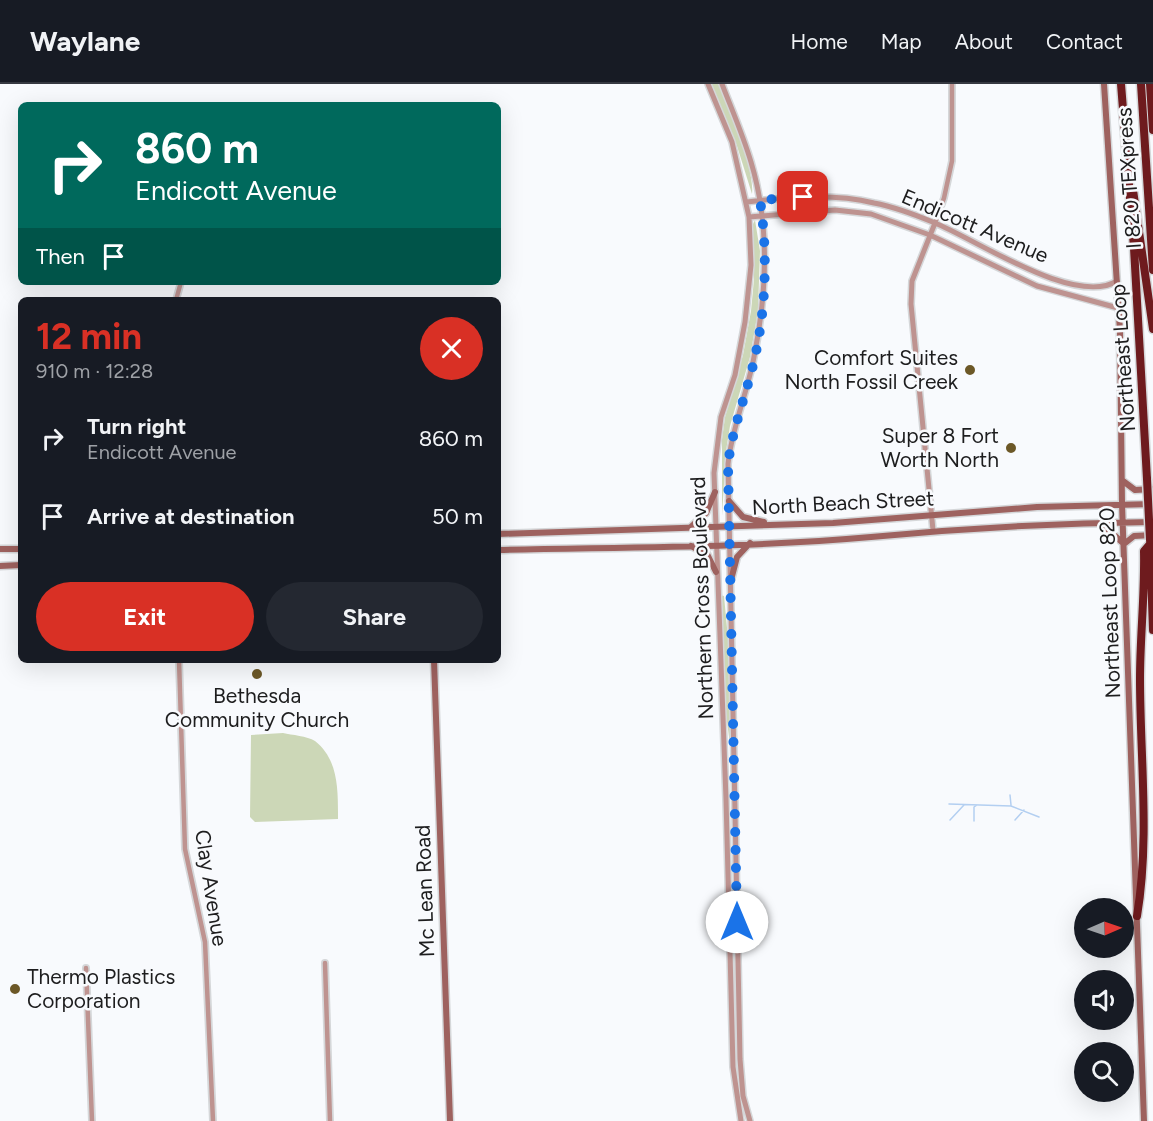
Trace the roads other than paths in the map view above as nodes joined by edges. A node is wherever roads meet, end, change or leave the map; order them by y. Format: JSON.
{"nodes":[{"id":1,"x":708,"y":84,"type":"edge"},
{"id":2,"x":722,"y":84,"type":"edge"},
{"id":3,"x":952,"y":84,"type":"edge"},
{"id":4,"x":1104,"y":84,"type":"edge"},
{"id":5,"x":1120,"y":84,"type":"edge"},
{"id":6,"x":1141,"y":84,"type":"edge"},
{"id":7,"x":1150,"y":84,"type":"edge"},
{"id":8,"x":1153,"y":130,"type":"edge"},
{"id":9,"x":1128,"y":172,"type":"junction"},
{"id":10,"x":760,"y":200,"type":"junction"},
{"id":11,"x":747,"y":202,"type":"junction"},
{"id":12,"x":762,"y":215,"type":"junction"},
{"id":13,"x":749,"y":217,"type":"junction"},
{"id":14,"x":935,"y":223,"type":"junction"},
{"id":15,"x":930,"y":235,"type":"junction"},
{"id":16,"x":1153,"y":270,"type":"edge"},
{"id":17,"x":1042,"y":274,"type":"junction"},
{"id":18,"x":1117,"y":281,"type":"junction"},
{"id":19,"x":1037,"y":286,"type":"junction"},
{"id":20,"x":1118,"y":308,"type":"junction"},
{"id":21,"x":1153,"y":329,"type":"edge"},
{"id":22,"x":1123,"y":481,"type":"junction"},
{"id":23,"x":1153,"y":489,"type":"edge"},
{"id":24,"x":715,"y":492,"type":"junction"},
{"id":25,"x":729,"y":501,"type":"junction"},
{"id":26,"x":1122,"y":504,"type":"junction"},
{"id":27,"x":1153,"y":504,"type":"edge"},
{"id":28,"x":932,"y":515,"type":"junction"},
{"id":29,"x":1101,"y":522,"type":"junction"},
{"id":30,"x":1123,"y":522,"type":"junction"},
{"id":31,"x":1153,"y":522,"type":"edge"},
{"id":32,"x":780,"y":525,"type":"junction"},
{"id":33,"x":729,"y":526,"type":"junction"},
{"id":34,"x":715,"y":527,"type":"junction"},
{"id":35,"x":688,"y":528,"type":"junction"},
{"id":36,"x":933,"y":530,"type":"junction"},
{"id":37,"x":501,"y":534,"type":"edge"},
{"id":38,"x":1151,"y":540,"type":"edge"},
{"id":39,"x":750,"y":543,"type":"junction"},
{"id":40,"x":687,"y":544,"type":"junction"},
{"id":41,"x":716,"y":544,"type":"junction"},
{"id":42,"x":730,"y":544,"type":"junction"},
{"id":43,"x":1124,"y":544,"type":"junction"},
{"id":44,"x":0,"y":549,"type":"edge"},
{"id":45,"x":18,"y":549,"type":"edge"},
{"id":46,"x":501,"y":550,"type":"edge"},
{"id":47,"x":18,"y":565,"type":"edge"},
{"id":48,"x":0,"y":566,"type":"edge"},
{"id":49,"x":717,"y":572,"type":"junction"},
{"id":50,"x":730,"y":580,"type":"junction"},
{"id":51,"x":1153,"y":630,"type":"edge"},
{"id":52,"x":179,"y":663,"type":"edge"},
{"id":53,"x":434,"y":663,"type":"edge"},
{"id":54,"x":736,"y":811,"type":"junction"},
{"id":55,"x":727,"y":812,"type":"junction"},
{"id":56,"x":1137,"y":916,"type":"junction"},
{"id":57,"x":325,"y":963,"type":"dead end"},
{"id":58,"x":87,"y":968,"type":"dead end"},
{"id":59,"x":92,"y":1121,"type":"edge"},
{"id":60,"x":213,"y":1121,"type":"edge"},
{"id":61,"x":330,"y":1121,"type":"edge"},
{"id":62,"x":450,"y":1121,"type":"edge"},
{"id":63,"x":741,"y":1121,"type":"edge"},
{"id":64,"x":750,"y":1121,"type":"edge"},
{"id":65,"x":1144,"y":1121,"type":"edge"}],
"edges":[{"from":1,"to":11,"type":"street","name":"Northern Cross Boulevard"},
{"from":2,"to":10,"type":"street","name":"Northern Cross Boulevard"},
{"from":3,"to":14,"type":"street"},
{"from":4,"to":18,"type":"main road","name":"Northeast Loop 820"},
{"from":5,"to":9,"type":"highway","name":"Northeast Loop"},
{"from":6,"to":16,"type":"highway","name":"I 820 TEXpress"},
{"from":7,"to":8,"type":"highway","name":"I 820 TEXpress"},
{"from":9,"to":21,"type":"highway"},
{"from":9,"to":38,"type":"highway","name":"Northeast Loop","bridge":true},
{"from":10,"to":11,"type":"street","name":"Endicott Avenue"},
{"from":10,"to":12,"type":"street","name":"Northern Cross Boulevard"},
{"from":10,"to":14,"type":"street","name":"Endicott Avenue"},
{"from":11,"to":13,"type":"street","name":"Northern Cross Boulevard"},
{"from":12,"to":13,"type":"street","name":"Endicott Avenue"},
{"from":12,"to":15,"type":"street","name":"Endicott Avenue"},
{"from":12,"to":25,"type":"street","name":"Northern Cross Boulevard"},
{"from":13,"to":24,"type":"street","name":"Northern Cross Boulevard"},
{"from":14,"to":15,"type":"street"},
{"from":14,"to":17,"type":"street","name":"Endicott Avenue"},
{"from":15,"to":19,"type":"street","name":"Endicott Avenue"},
{"from":15,"to":28,"type":"street"},
{"from":17,"to":18,"type":"street","name":"Endicott Avenue"},
{"from":17,"to":19,"type":"street"},
{"from":18,"to":20,"type":"main road","name":"Northeast Loop 820"},
{"from":19,"to":20,"type":"street","name":"Endicott Avenue"},
{"from":20,"to":22,"type":"main road","name":"Northeast Loop 820"},
{"from":22,"to":23,"type":"main road"},
{"from":22,"to":26,"type":"main road","name":"Northeast Loop 820"},
{"from":24,"to":34,"type":"street","name":"Northern Cross Boulevard"},
{"from":24,"to":35,"type":"main road"},
{"from":25,"to":32,"type":"main road"},
{"from":25,"to":33,"type":"street","name":"Northern Cross Boulevard"},
{"from":26,"to":27,"type":"main road","name":"North Beach Street"},
{"from":26,"to":28,"type":"main road","name":"North Beach Street"},
{"from":26,"to":30,"type":"main road","name":"Northeast Loop 820"},
{"from":28,"to":32,"type":"main road","name":"North Beach Street"},
{"from":28,"to":36,"type":"street"},
{"from":29,"to":30,"type":"main road","name":"North Beach Street"},
{"from":29,"to":36,"type":"main road","name":"North Beach Street"},
{"from":29,"to":43,"type":"main road"},
{"from":30,"to":31,"type":"main road","name":"North Beach Street"},
{"from":30,"to":43,"type":"main road","name":"Northeast Loop 820"},
{"from":32,"to":33,"type":"main road","name":"North Beach Street"},
{"from":33,"to":34,"type":"main road","name":"North Beach Street"},
{"from":33,"to":42,"type":"street","name":"Northern Cross Boulevard"},
{"from":34,"to":35,"type":"main road","name":"North Beach Street"},
{"from":34,"to":41,"type":"street","name":"Northern Cross Boulevard"},
{"from":35,"to":37,"type":"main road","name":"North Beach Street"},
{"from":36,"to":39,"type":"main road","name":"North Beach Street"},
{"from":38,"to":43,"type":"main road"},
{"from":38,"to":51,"type":"highway","name":"Northeast Loop"},
{"from":38,"to":56,"type":"highway"},
{"from":39,"to":42,"type":"main road","name":"North Beach Street"},
{"from":39,"to":50,"type":"main road"},
{"from":40,"to":41,"type":"main road","name":"North Beach Street"},
{"from":40,"to":46,"type":"main road","name":"North Beach Street"},
{"from":40,"to":49,"type":"main road"},
{"from":41,"to":42,"type":"main road","name":"North Beach Street"},
{"from":41,"to":49,"type":"street","name":"Northern Cross Boulevard"},
{"from":42,"to":50,"type":"street","name":"Northern Cross Boulevard"},
{"from":43,"to":56,"type":"main road","name":"Northeast Loop 820"},
{"from":44,"to":45,"type":"main road"},
{"from":47,"to":48,"type":"main road"},
{"from":49,"to":55,"type":"street","name":"Northern Cross Boulevard"},
{"from":50,"to":54,"type":"street","name":"Northern Cross Boulevard"},
{"from":52,"to":60,"type":"street","name":"Clay Avenue"},
{"from":53,"to":62,"type":"main road","name":"Mc Lean Road"},
{"from":54,"to":55,"type":"street"},
{"from":54,"to":64,"type":"street","name":"Northern Cross Boulevard"},
{"from":55,"to":63,"type":"street","name":"Northern Cross Boulevard"},
{"from":56,"to":65,"type":"main road","name":"Northeast Loop 820"},
{"from":57,"to":61,"type":"street"},
{"from":58,"to":59,"type":"street"}]}
